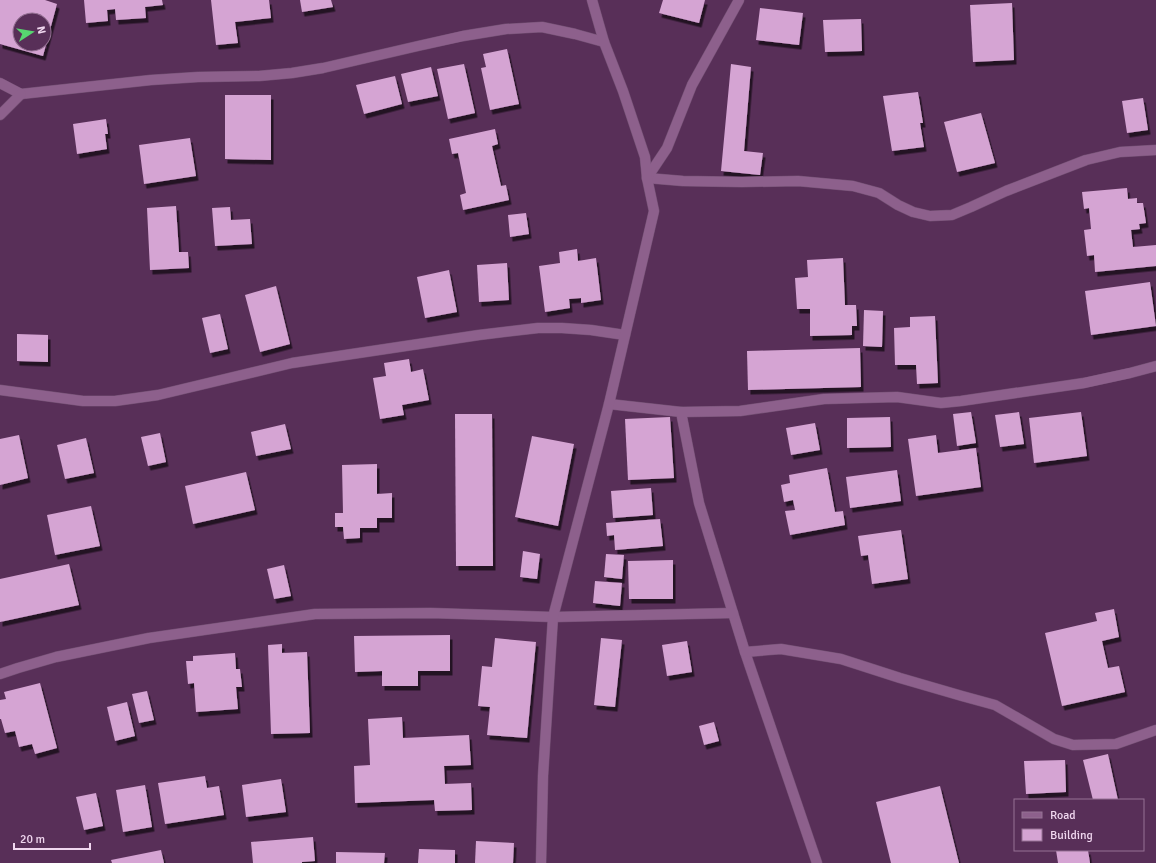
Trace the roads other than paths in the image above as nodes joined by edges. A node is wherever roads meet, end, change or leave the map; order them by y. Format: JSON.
{"nodes":[{"id":1,"x":592,"y":0,"type":"edge"},
{"id":2,"x":739,"y":0,"type":"edge"},
{"id":3,"x":604,"y":42,"type":"junction"},
{"id":4,"x":0,"y":83,"type":"edge"},
{"id":5,"x":20,"y":94,"type":"junction"},
{"id":6,"x":0,"y":115,"type":"edge"},
{"id":7,"x":1156,"y":150,"type":"edge"},
{"id":8,"x":647,"y":178,"type":"junction"},
{"id":9,"x":625,"y":335,"type":"junction"},
{"id":10,"x":1156,"y":366,"type":"edge"},
{"id":11,"x":0,"y":390,"type":"edge"},
{"id":12,"x":609,"y":404,"type":"junction"},
{"id":13,"x":681,"y":412,"type":"junction"},
{"id":14,"x":734,"y":613,"type":"junction"},
{"id":15,"x":553,"y":617,"type":"junction"},
{"id":16,"x":745,"y":652,"type":"junction"},
{"id":17,"x":0,"y":674,"type":"edge"},
{"id":18,"x":1156,"y":730,"type":"edge"},
{"id":19,"x":541,"y":863,"type":"edge"},
{"id":20,"x":817,"y":863,"type":"edge"}],
"edges":[{"from":1,"to":3,"type":"street"},
{"from":2,"to":8,"type":"street"},
{"from":3,"to":5,"type":"street"},
{"from":3,"to":8,"type":"street"},
{"from":4,"to":5,"type":"street"},
{"from":5,"to":6,"type":"street"},
{"from":7,"to":8,"type":"street"},
{"from":8,"to":9,"type":"street"},
{"from":9,"to":11,"type":"street"},
{"from":9,"to":12,"type":"street"},
{"from":10,"to":13,"type":"street"},
{"from":12,"to":13,"type":"street"},
{"from":12,"to":15,"type":"street"},
{"from":13,"to":14,"type":"street"},
{"from":14,"to":15,"type":"street"},
{"from":14,"to":16,"type":"street"},
{"from":15,"to":17,"type":"street"},
{"from":15,"to":19,"type":"street"},
{"from":16,"to":18,"type":"street"},
{"from":16,"to":20,"type":"street"}]}
